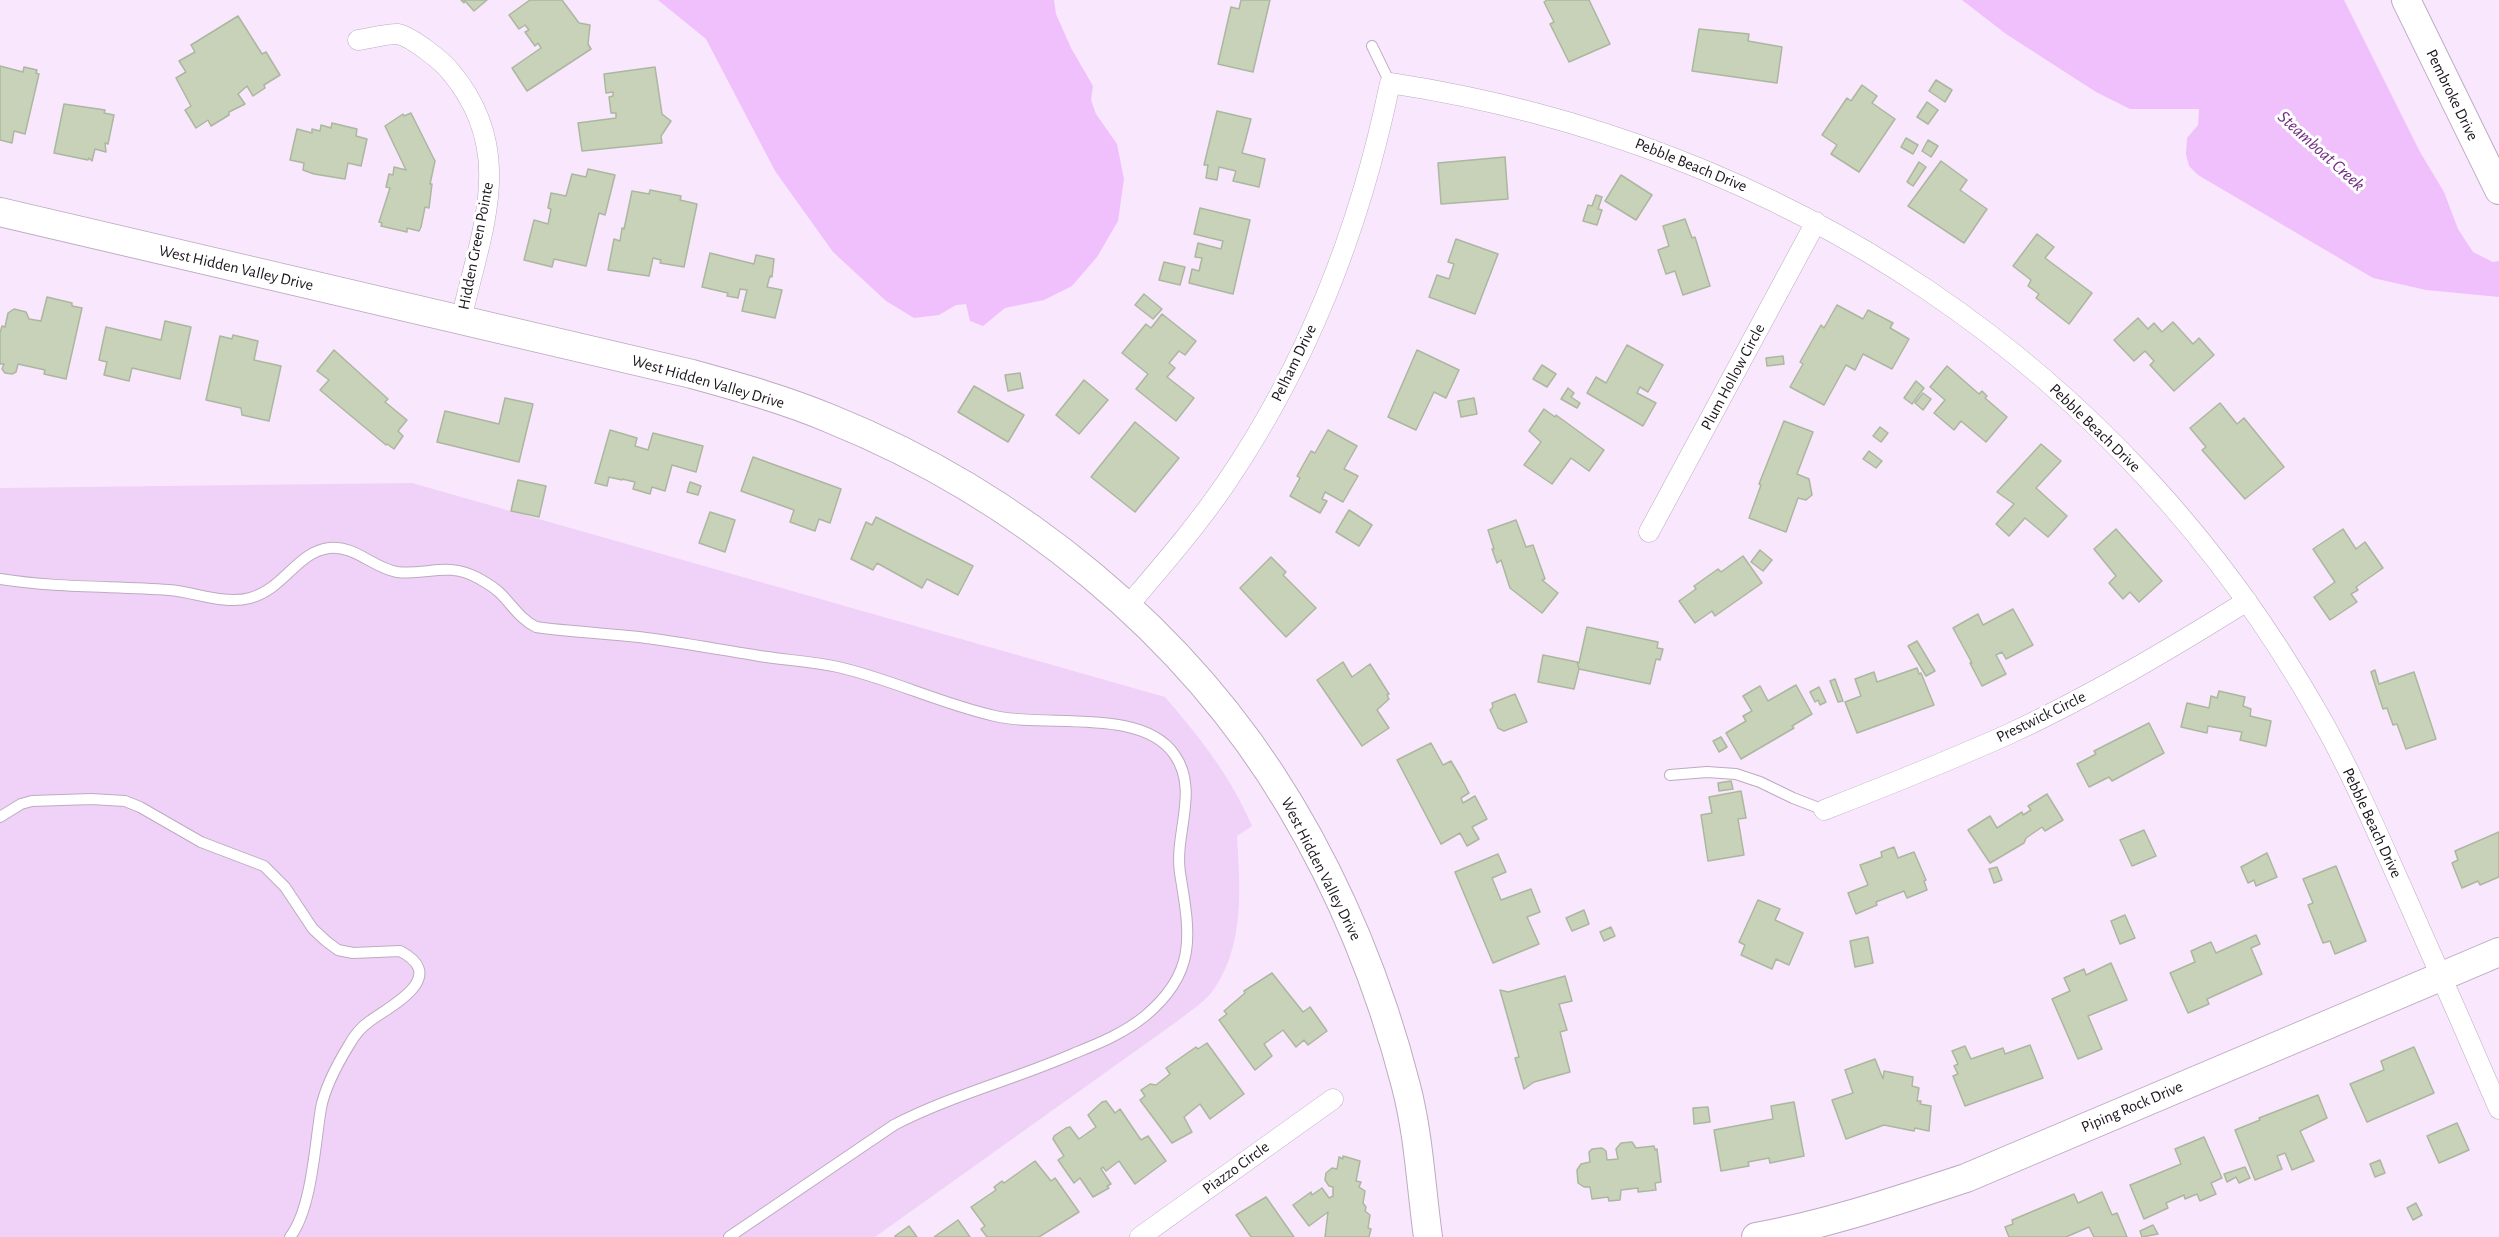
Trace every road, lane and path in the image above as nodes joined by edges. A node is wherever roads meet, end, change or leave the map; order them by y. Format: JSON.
{"nodes":[{"id":1,"x":2406,"y":0,"type":"edge"},
{"id":2,"x":358,"y":40,"type":"dead end"},
{"id":3,"x":1372,"y":46,"type":"dead end"},
{"id":4,"x":1390,"y":82,"type":"junction"},
{"id":5,"x":2499,"y":190,"type":"edge"},
{"id":6,"x":0,"y":212,"type":"edge"},
{"id":7,"x":1816,"y":222,"type":"junction"},
{"id":8,"x":461,"y":320,"type":"junction"},
{"id":9,"x":1649,"y":532,"type":"dead end"},
{"id":10,"x":0,"y":579,"type":"edge"},
{"id":11,"x":2247,"y":601,"type":"junction"},
{"id":12,"x":1127,"y":607,"type":"junction"},
{"id":13,"x":1670,"y":775,"type":"dead end"},
{"id":14,"x":1824,"y":810,"type":"joint"},
{"id":15,"x":0,"y":817,"type":"edge"},
{"id":16,"x":2499,"y":952,"type":"edge"},
{"id":17,"x":2441,"y":976,"type":"junction"},
{"id":18,"x":1333,"y":1099,"type":"dead end"},
{"id":19,"x":2499,"y":1109,"type":"edge"},
{"id":20,"x":1764,"y":1236,"type":"edge"},
{"id":21,"x":290,"y":1237,"type":"edge"},
{"id":22,"x":729,"y":1237,"type":"edge"},
{"id":23,"x":1140,"y":1237,"type":"edge"},
{"id":24,"x":1428,"y":1237,"type":"edge"}],
"edges":[{"from":1,"to":5,"type":"street","name":"Pembroke Drive"},
{"from":2,"to":8,"type":"street","name":"Hidden Green Pointe"},
{"from":3,"to":4,"type":"lane"},
{"from":4,"to":7,"type":"street","name":"Pebble Beach Drive"},
{"from":4,"to":12,"type":"street","name":"Pelham Drive"},
{"from":6,"to":8,"type":"street","name":"West Hidden Valley Drive"},
{"from":7,"to":9,"type":"street","name":"Plum Hollow Circle"},
{"from":7,"to":11,"type":"street","name":"Pebble Beach Drive"},
{"from":8,"to":12,"type":"street","name":"West Hidden Valley Drive"},
{"from":10,"to":22,"type":"lane"},
{"from":11,"to":14,"type":"street","name":"Prestwick Circle"},
{"from":11,"to":17,"type":"street","name":"Pebble Beach Drive"},
{"from":12,"to":24,"type":"street","name":"West Hidden Valley Drive"},
{"from":13,"to":14,"type":"lane"},
{"from":15,"to":21,"type":"lane"},
{"from":16,"to":17,"type":"street","name":"Piping Rock Drive"},
{"from":17,"to":19,"type":"street","name":"Pebble Beach Drive"},
{"from":17,"to":20,"type":"street","name":"Piping Rock Drive"},
{"from":18,"to":23,"type":"street","name":"Piazzo Circle"}]}
